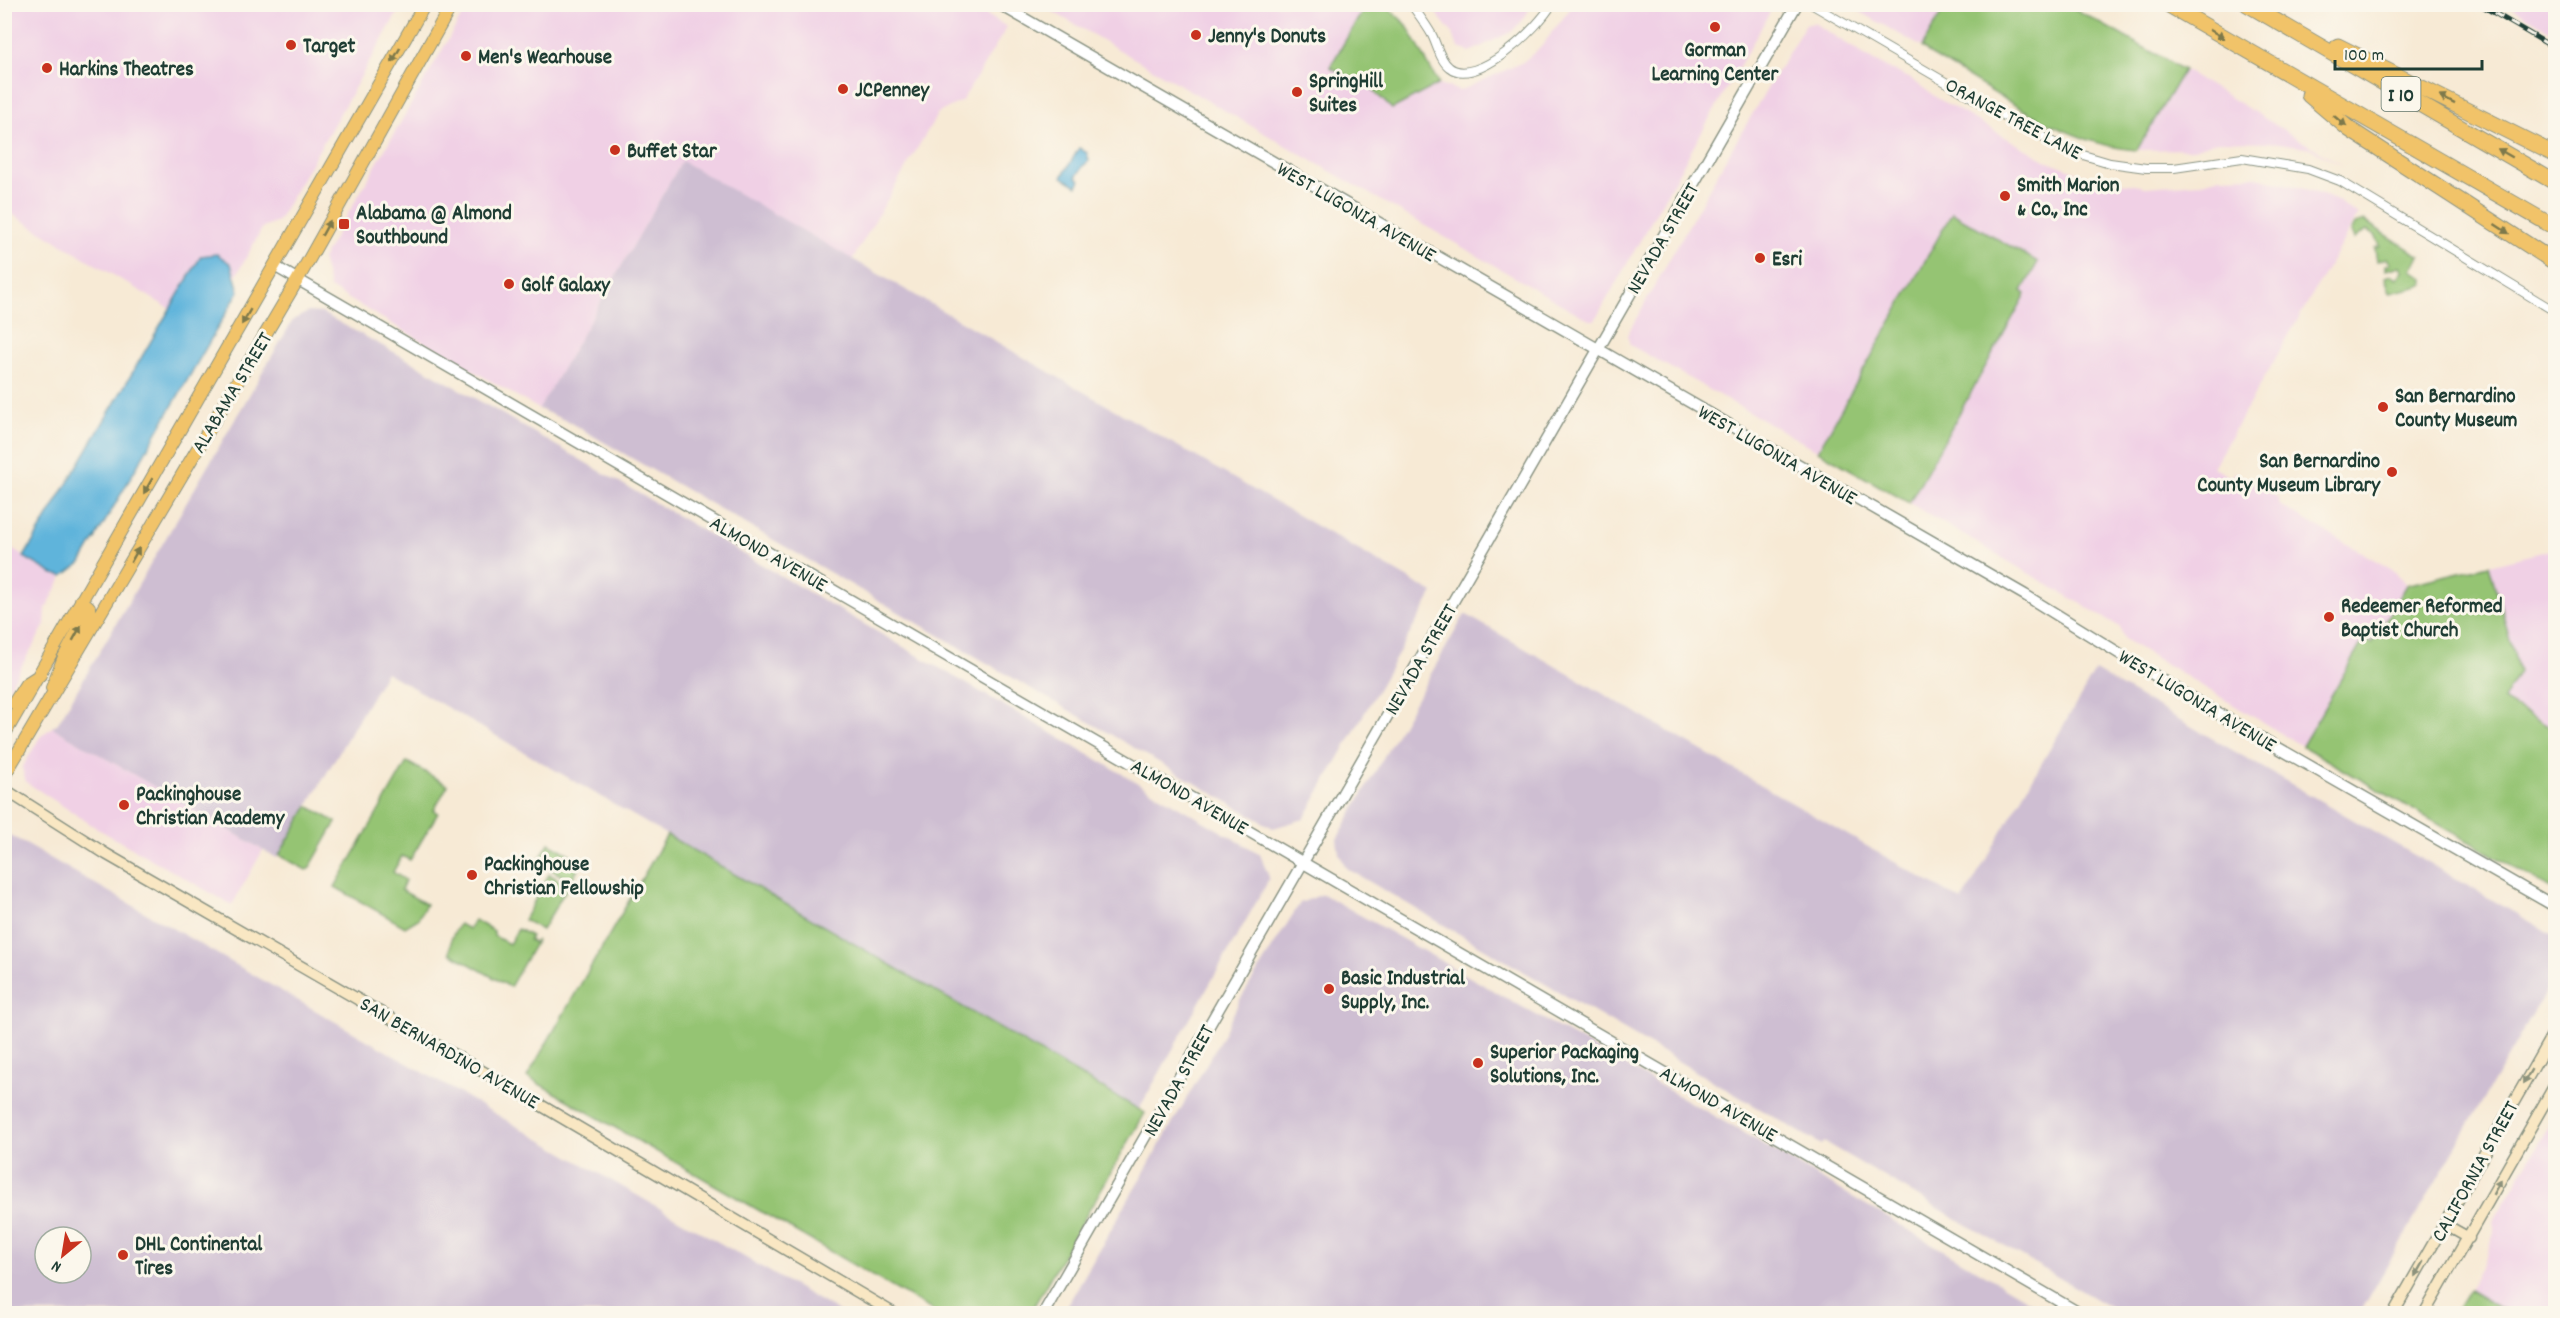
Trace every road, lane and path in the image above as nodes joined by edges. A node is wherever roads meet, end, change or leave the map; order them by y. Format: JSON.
{"nodes":[{"id":1,"x":424,"y":4,"type":"edge"},
{"id":2,"x":452,"y":4,"type":"edge"},
{"id":3,"x":999,"y":4,"type":"edge"},
{"id":4,"x":1411,"y":4,"type":"edge"},
{"id":5,"x":1552,"y":4,"type":"edge"},
{"id":6,"x":1797,"y":4,"type":"edge"},
{"id":7,"x":1811,"y":4,"type":"edge"},
{"id":8,"x":2167,"y":4,"type":"edge"},
{"id":9,"x":2247,"y":4,"type":"edge"},
{"id":10,"x":2254,"y":4,"type":"edge"},
{"id":11,"x":2279,"y":70,"type":"junction"},
{"id":12,"x":2556,"y":155,"type":"edge"},
{"id":13,"x":2556,"y":183,"type":"edge"},
{"id":14,"x":2556,"y":228,"type":"edge"},
{"id":15,"x":2556,"y":263,"type":"edge"},
{"id":16,"x":276,"y":267,"type":"junction"},
{"id":17,"x":298,"y":279,"type":"junction"},
{"id":18,"x":2556,"y":312,"type":"edge"},
{"id":19,"x":1597,"y":350,"type":"junction"},
{"id":20,"x":81,"y":600,"type":"junction"},
{"id":21,"x":41,"y":674,"type":"junction"},
{"id":22,"x":47,"y":706,"type":"junction"},
{"id":23,"x":4,"y":720,"type":"edge"},
{"id":24,"x":4,"y":735,"type":"edge"},
{"id":25,"x":4,"y":776,"type":"edge"},
{"id":26,"x":4,"y":789,"type":"edge"},
{"id":27,"x":1303,"y":861,"type":"junction"},
{"id":28,"x":2556,"y":907,"type":"edge"},
{"id":29,"x":2556,"y":1028,"type":"edge"},
{"id":30,"x":2556,"y":1083,"type":"edge"},
{"id":31,"x":2444,"y":1224,"type":"junction"},
{"id":32,"x":2469,"y":1238,"type":"junction"},
{"id":33,"x":895,"y":1314,"type":"edge"},
{"id":34,"x":1043,"y":1314,"type":"edge"},
{"id":35,"x":2081,"y":1314,"type":"edge"},
{"id":36,"x":2393,"y":1314,"type":"edge"},
{"id":37,"x":2424,"y":1314,"type":"edge"}],
"edges":[{"from":1,"to":16,"type":"main road","name":"ALABAMA STREET","one_way":true},
{"from":17,"to":2,"type":"main road","name":"ALABAMA STREET","one_way":true},
{"from":3,"to":19,"type":"street","name":"WEST LUGONIA AVENUE"},
{"from":4,"to":5,"type":"street"},
{"from":6,"to":19,"type":"street","name":"NEVADA STREET"},
{"from":7,"to":18,"type":"street","name":"ORANGE TREE LANE"},
{"from":8,"to":11,"type":"highway","number":"I 10","one_way":true},
{"from":13,"to":9,"type":"highway","number":"I 10","one_way":true},
{"from":12,"to":10,"type":"highway","one_way":true},
{"from":11,"to":14,"type":"highway","number":"I 10"},
{"from":11,"to":15,"type":"highway","one_way":true},
{"from":16,"to":17,"type":"street","name":"ALMOND AVENUE"},
{"from":16,"to":20,"type":"main road","name":"ALABAMA STREET","one_way":true},
{"from":22,"to":17,"type":"main road","name":"ALABAMA STREET","one_way":true},
{"from":17,"to":27,"type":"street","name":"ALMOND AVENUE"},
{"from":19,"to":27,"type":"street","name":"NEVADA STREET"},
{"from":19,"to":28,"type":"street","name":"WEST LUGONIA AVENUE"},
{"from":20,"to":21,"type":"main road","name":"ALABAMA STREET"},
{"from":22,"to":20,"type":"main road","one_way":true},
{"from":21,"to":23,"type":"main road"},
{"from":21,"to":24,"type":"main road","name":"ALABAMA STREET"},
{"from":22,"to":25,"type":"main road","name":"ALABAMA STREET"},
{"from":26,"to":33,"type":"main road","name":"SAN BERNARDINO AVENUE"},
{"from":27,"to":34,"type":"street","name":"NEVADA STREET"},
{"from":27,"to":35,"type":"street","name":"ALMOND AVENUE"},
{"from":29,"to":31,"type":"main road","name":"CALIFORNIA STREET","one_way":true},
{"from":32,"to":30,"type":"main road","name":"CALIFORNIA STREET","one_way":true},
{"from":31,"to":32,"type":"main road"},
{"from":31,"to":36,"type":"main road","name":"CALIFORNIA STREET","one_way":true},
{"from":32,"to":37,"type":"main road","name":"CALIFORNIA STREET"}]}
